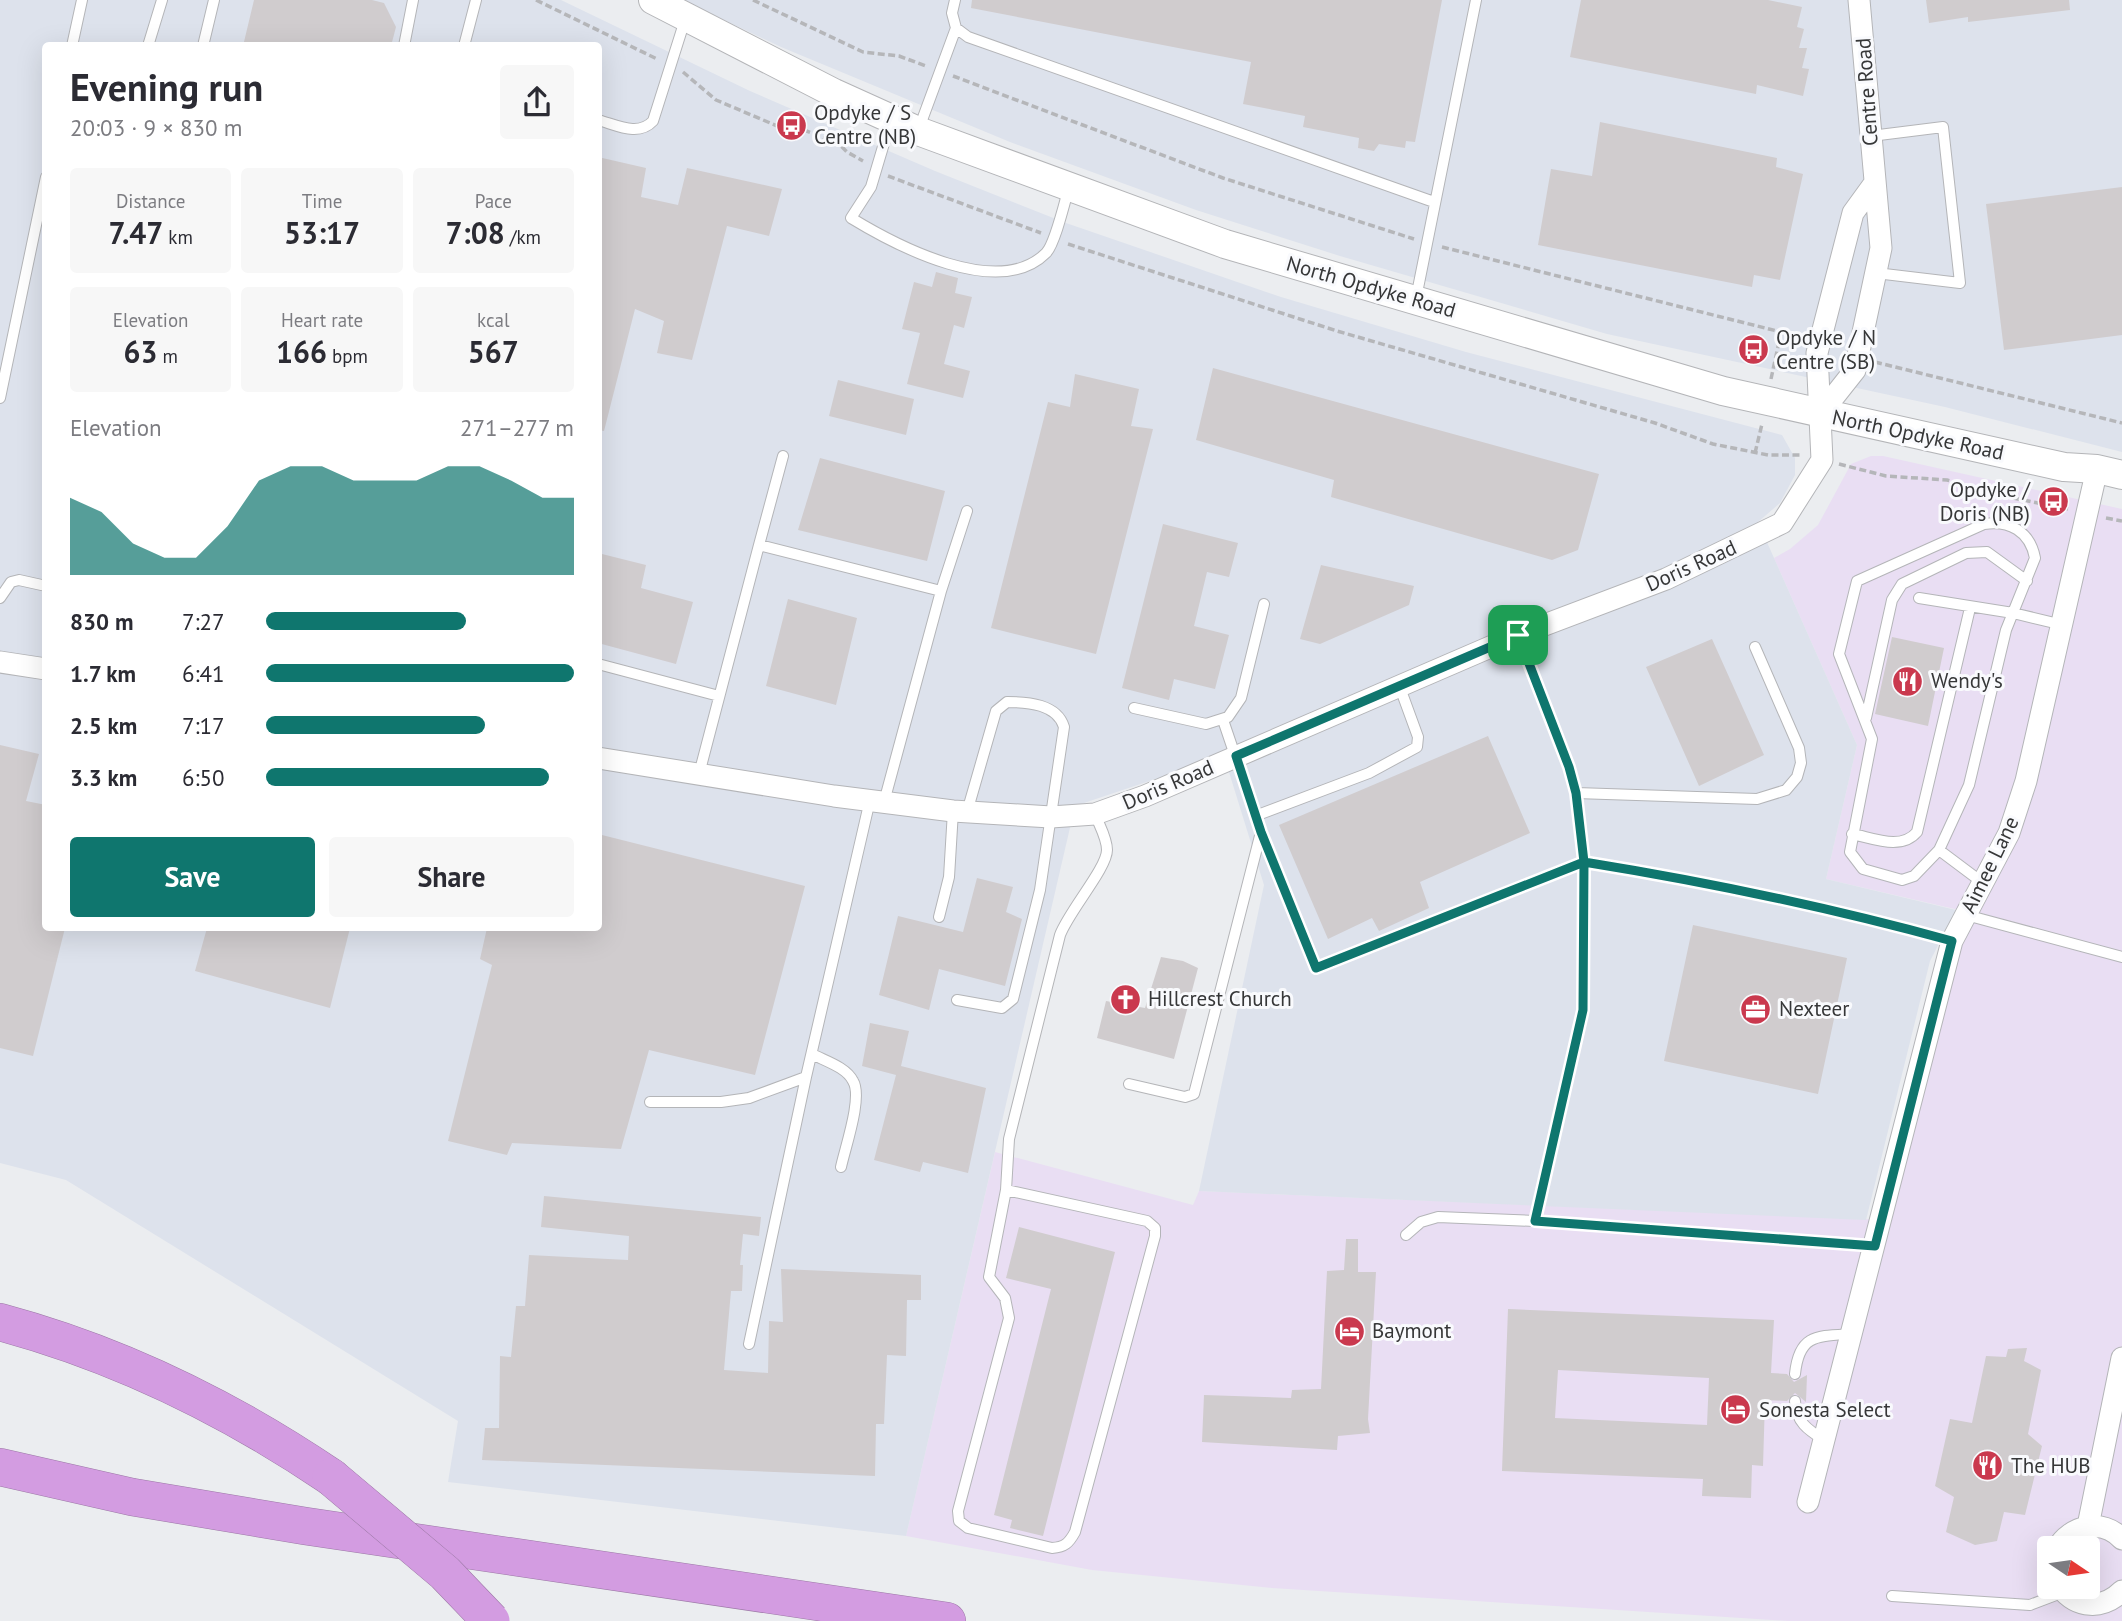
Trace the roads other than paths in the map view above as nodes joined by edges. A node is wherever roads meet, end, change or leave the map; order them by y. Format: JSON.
{"nodes":[{"id":1,"x":82,"y":0,"type":"edge"},
{"id":2,"x":162,"y":0,"type":"edge"},
{"id":3,"x":214,"y":0,"type":"edge"},
{"id":4,"x":413,"y":0,"type":"edge"},
{"id":5,"x":477,"y":0,"type":"edge"},
{"id":6,"x":653,"y":0,"type":"edge"},
{"id":7,"x":955,"y":0,"type":"edge"},
{"id":8,"x":1476,"y":0,"type":"edge"},
{"id":9,"x":1859,"y":0,"type":"edge"},
{"id":10,"x":686,"y":17,"type":"junction"},
{"id":11,"x":956,"y":28,"type":"junction"},
{"id":12,"x":73,"y":42,"type":"edge"},
{"id":13,"x":150,"y":42,"type":"edge"},
{"id":14,"x":204,"y":42,"type":"edge"},
{"id":15,"x":405,"y":42,"type":"edge"},
{"id":16,"x":465,"y":42,"type":"edge"},
{"id":17,"x":892,"y":117,"type":"junction"},
{"id":18,"x":602,"y":121,"type":"edge"},
{"id":19,"x":918,"y":131,"type":"junction"},
{"id":20,"x":1871,"y":136,"type":"junction"},
{"id":21,"x":1874,"y":184,"type":"junction"},
{"id":22,"x":1069,"y":187,"type":"junction"},
{"id":23,"x":42,"y":196,"type":"edge"},
{"id":24,"x":1434,"y":202,"type":"junction"},
{"id":25,"x":1876,"y":273,"type":"junction"},
{"id":26,"x":1416,"y":300,"type":"junction"},
{"id":27,"x":0,"y":398,"type":"edge"},
{"id":28,"x":1821,"y":413,"type":"junction"},
{"id":29,"x":783,"y":456,"type":"dead end"},
{"id":30,"x":2110,"y":472,"type":"edge"},
{"id":31,"x":967,"y":511,"type":"dead end"},
{"id":32,"x":759,"y":545,"type":"junction"},
{"id":33,"x":2027,"y":581,"type":"junction"},
{"id":34,"x":42,"y":585,"type":"edge"},
{"id":35,"x":941,"y":591,"type":"junction"},
{"id":36,"x":0,"y":598,"type":"edge"},
{"id":37,"x":1919,"y":598,"type":"dead end"},
{"id":38,"x":1264,"y":604,"type":"dead end"},
{"id":39,"x":1969,"y":608,"type":"junction"},
{"id":40,"x":2013,"y":613,"type":"junction"},
{"id":41,"x":2063,"y":625,"type":"junction"},
{"id":42,"x":1518,"y":635,"type":"junction"},
{"id":43,"x":1755,"y":647,"type":"dead end"},
{"id":44,"x":0,"y":662,"type":"edge"},
{"id":45,"x":602,"y":665,"type":"edge"},
{"id":46,"x":42,"y":668,"type":"edge"},
{"id":47,"x":1399,"y":685,"type":"junction"},
{"id":48,"x":719,"y":696,"type":"junction"},
{"id":49,"x":1134,"y":708,"type":"dead end"},
{"id":50,"x":1866,"y":718,"type":"junction"},
{"id":51,"x":1223,"y":720,"type":"junction"},
{"id":52,"x":1236,"y":756,"type":"junction"},
{"id":53,"x":602,"y":759,"type":"edge"},
{"id":54,"x":699,"y":774,"type":"junction"},
{"id":55,"x":1576,"y":793,"type":"junction"},
{"id":56,"x":877,"y":801,"type":"junction"},
{"id":57,"x":960,"y":811,"type":"junction"},
{"id":58,"x":1095,"y":814,"type":"junction"},
{"id":59,"x":1255,"y":816,"type":"junction"},
{"id":60,"x":1051,"y":817,"type":"junction"},
{"id":61,"x":1261,"y":832,"type":"junction"},
{"id":62,"x":1852,"y":834,"type":"junction"},
{"id":63,"x":1939,"y":850,"type":"junction"},
{"id":64,"x":1584,"y":862,"type":"junction"},
{"id":65,"x":1983,"y":883,"type":"junction"},
{"id":66,"x":1966,"y":915,"type":"junction"},
{"id":67,"x":939,"y":917,"type":"dead end"},
{"id":68,"x":1952,"y":941,"type":"junction"},
{"id":69,"x":2122,"y":957,"type":"edge"},
{"id":70,"x":957,"y":1000,"type":"dead end"},
{"id":71,"x":812,"y":1054,"type":"junction"},
{"id":72,"x":806,"y":1077,"type":"junction"},
{"id":73,"x":1129,"y":1084,"type":"dead end"},
{"id":74,"x":650,"y":1102,"type":"dead end"},
{"id":75,"x":841,"y":1167,"type":"dead end"},
{"id":76,"x":1006,"y":1190,"type":"junction"},
{"id":77,"x":1535,"y":1221,"type":"junction"},
{"id":78,"x":1406,"y":1235,"type":"dead end"},
{"id":79,"x":1875,"y":1246,"type":"junction"},
{"id":80,"x":0,"y":1322,"type":"edge"},
{"id":81,"x":1852,"y":1334,"type":"junction"},
{"id":82,"x":749,"y":1344,"type":"dead end"},
{"id":83,"x":2122,"y":1358,"type":"edge"},
{"id":84,"x":1795,"y":1374,"type":"dead end"},
{"id":85,"x":1795,"y":1401,"type":"dead end"},
{"id":86,"x":1824,"y":1440,"type":"junction"},
{"id":87,"x":0,"y":1467,"type":"edge"},
{"id":88,"x":1808,"y":1502,"type":"dead end"},
{"id":89,"x":2088,"y":1526,"type":"junction"},
{"id":90,"x":2067,"y":1536,"type":"edge"},
{"id":91,"x":2122,"y":1539,"type":"edge"},
{"id":92,"x":2122,"y":1591,"type":"edge"},
{"id":93,"x":1892,"y":1596,"type":"dead end"},
{"id":94,"x":2041,"y":1600,"type":"edge"},
{"id":95,"x":2074,"y":1600,"type":"edge"},
{"id":96,"x":491,"y":1621,"type":"edge"},
{"id":97,"x":947,"y":1621,"type":"edge"}],
"edges":[{"from":1,"to":12,"type":"lane"},
{"from":2,"to":13,"type":"lane"},
{"from":3,"to":14,"type":"lane"},
{"from":4,"to":15,"type":"lane"},
{"from":5,"to":16,"type":"lane"},
{"from":6,"to":10,"type":"main road","name":"North Opdyke Road"},
{"from":7,"to":11,"type":"lane"},
{"from":8,"to":24,"type":"lane"},
{"from":9,"to":20,"type":"street","name":"Centre Road"},
{"from":10,"to":17,"type":"main road","name":"North Opdyke Road"},
{"from":10,"to":18,"type":"lane"},
{"from":11,"to":19,"type":"lane"},
{"from":11,"to":24,"type":"lane"},
{"from":17,"to":19,"type":"main road","name":"North Opdyke Road"},
{"from":17,"to":22,"type":"lane"},
{"from":19,"to":22,"type":"main road","name":"North Opdyke Road"},
{"from":20,"to":21,"type":"street","name":"Centre Road"},
{"from":20,"to":25,"type":"lane"},
{"from":21,"to":25,"type":"street","name":"Centre Road"},
{"from":21,"to":28,"type":"street"},
{"from":22,"to":26,"type":"main road","name":"North Opdyke Road"},
{"from":23,"to":27,"type":"lane"},
{"from":24,"to":26,"type":"lane"},
{"from":25,"to":28,"type":"street","name":"Centre Road"},
{"from":26,"to":28,"type":"main road","name":"North Opdyke Road"},
{"from":28,"to":30,"type":"main road","name":"North Opdyke Road"},
{"from":28,"to":42,"type":"street","name":"Doris Road"},
{"from":29,"to":32,"type":"lane"},
{"from":30,"to":41,"type":"street","name":"Aimee Lane"},
{"from":31,"to":35,"type":"lane"},
{"from":32,"to":35,"type":"lane"},
{"from":32,"to":48,"type":"lane"},
{"from":33,"to":40,"type":"lane"},
{"from":33,"to":50,"type":"lane"},
{"from":33,"to":50,"type":"lane"},
{"from":34,"to":36,"type":"lane"},
{"from":35,"to":56,"type":"lane"},
{"from":37,"to":39,"type":"lane"},
{"from":38,"to":51,"type":"lane"},
{"from":39,"to":40,"type":"lane"},
{"from":39,"to":62,"type":"lane"},
{"from":40,"to":41,"type":"lane"},
{"from":40,"to":63,"type":"lane"},
{"from":41,"to":65,"type":"street","name":"Aimee Lane"},
{"from":42,"to":47,"type":"street","name":"Doris Road"},
{"from":42,"to":55,"type":"lane"},
{"from":43,"to":55,"type":"lane"},
{"from":44,"to":46,"type":"street"},
{"from":45,"to":48,"type":"lane"},
{"from":47,"to":52,"type":"street","name":"Doris Road"},
{"from":47,"to":59,"type":"lane"},
{"from":48,"to":54,"type":"lane"},
{"from":49,"to":51,"type":"lane"},
{"from":50,"to":62,"type":"lane"},
{"from":51,"to":52,"type":"lane"},
{"from":52,"to":58,"type":"street","name":"Doris Road"},
{"from":52,"to":59,"type":"lane"},
{"from":53,"to":54,"type":"street","name":"Doris Road"},
{"from":54,"to":56,"type":"street","name":"Doris Road"},
{"from":55,"to":64,"type":"lane"},
{"from":56,"to":57,"type":"street","name":"Doris Road"},
{"from":56,"to":71,"type":"lane"},
{"from":57,"to":60,"type":"street","name":"Doris Road"},
{"from":57,"to":60,"type":"lane"},
{"from":57,"to":67,"type":"lane"},
{"from":58,"to":60,"type":"street","name":"Doris Road"},
{"from":58,"to":76,"type":"lane"},
{"from":59,"to":61,"type":"lane"},
{"from":60,"to":70,"type":"lane"},
{"from":61,"to":64,"type":"lane"},
{"from":61,"to":73,"type":"lane"},
{"from":62,"to":63,"type":"lane"},
{"from":63,"to":65,"type":"lane"},
{"from":64,"to":68,"type":"lane"},
{"from":64,"to":77,"type":"lane"},
{"from":65,"to":66,"type":"street","name":"Aimee Lane"},
{"from":66,"to":68,"type":"street","name":"Aimee Lane"},
{"from":66,"to":69,"type":"lane"},
{"from":68,"to":79,"type":"street","name":"Aimee Lane"},
{"from":71,"to":72,"type":"lane"},
{"from":71,"to":75,"type":"lane"},
{"from":72,"to":74,"type":"lane"},
{"from":72,"to":82,"type":"lane"},
{"from":76,"to":76,"type":"lane"},
{"from":77,"to":78,"type":"lane"},
{"from":77,"to":79,"type":"lane"},
{"from":79,"to":81,"type":"street","name":"Aimee Lane"},
{"from":80,"to":96,"type":"highway","bridge":true},
{"from":81,"to":84,"type":"lane"},
{"from":81,"to":86,"type":"street","name":"Aimee Lane"},
{"from":83,"to":89,"type":"street"},
{"from":85,"to":86,"type":"lane"},
{"from":86,"to":88,"type":"street","name":"Aimee Lane"},
{"from":87,"to":97,"type":"highway"},
{"from":89,"to":90,"type":"street"},
{"from":89,"to":91,"type":"street"},
{"from":92,"to":95,"type":"street"},
{"from":93,"to":94,"type":"lane"}]}
